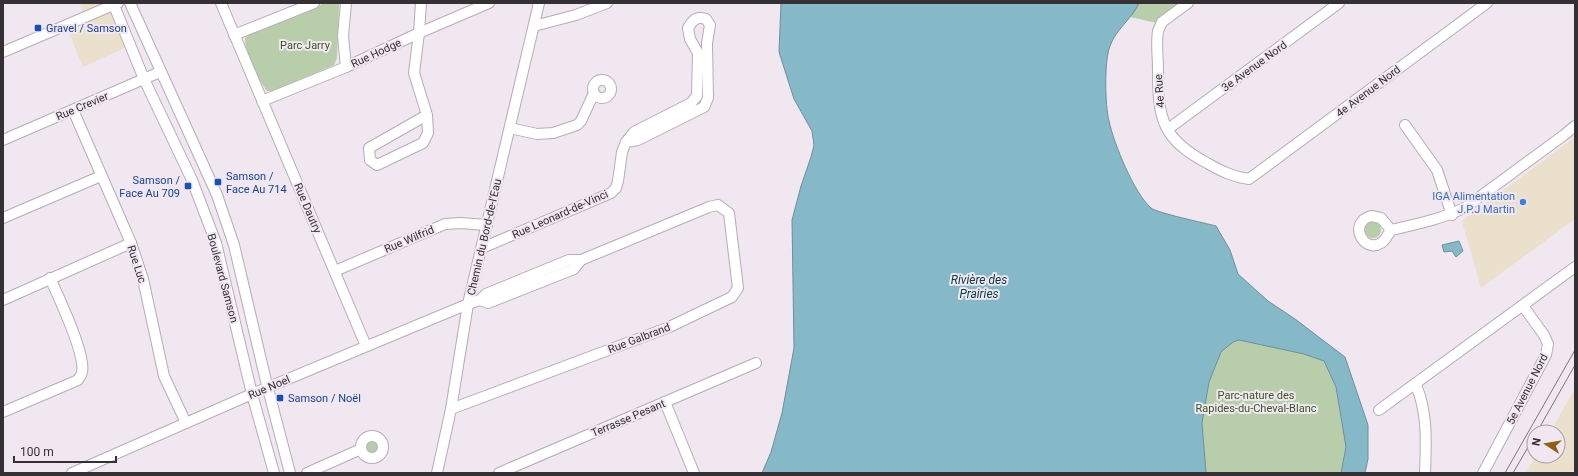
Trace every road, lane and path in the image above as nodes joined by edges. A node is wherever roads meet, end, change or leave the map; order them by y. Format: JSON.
{"nodes":[{"id":1,"x":130,"y":3,"type":"edge"},
{"id":2,"x":221,"y":3,"type":"edge"},
{"id":3,"x":314,"y":3,"type":"edge"},
{"id":4,"x":346,"y":3,"type":"edge"},
{"id":5,"x":421,"y":3,"type":"edge"},
{"id":6,"x":489,"y":3,"type":"edge"},
{"id":7,"x":539,"y":3,"type":"edge"},
{"id":8,"x":607,"y":3,"type":"edge"},
{"id":9,"x":1188,"y":3,"type":"edge"},
{"id":10,"x":1339,"y":3,"type":"edge"},
{"id":11,"x":1487,"y":3,"type":"edge"},
{"id":12,"x":115,"y":4,"type":"edge"},
{"id":13,"x":534,"y":26,"type":"junction"},
{"id":14,"x":419,"y":33,"type":"junction"},
{"id":15,"x":234,"y":35,"type":"junction"},
{"id":16,"x":3,"y":52,"type":"edge"},
{"id":17,"x":346,"y":68,"type":"junction"},
{"id":18,"x":160,"y":72,"type":"junction"},
{"id":19,"x":144,"y":79,"type":"junction"},
{"id":20,"x":594,"y":93,"type":"dead end"},
{"id":21,"x":697,"y":96,"type":"junction"},
{"id":22,"x":262,"y":101,"type":"junction"},
{"id":23,"x":707,"y":101,"type":"junction"},
{"id":24,"x":73,"y":110,"type":"junction"},
{"id":25,"x":427,"y":115,"type":"junction"},
{"id":26,"x":1405,"y":125,"type":"dead end"},
{"id":27,"x":1575,"y":126,"type":"edge"},
{"id":28,"x":510,"y":128,"type":"junction"},
{"id":29,"x":1168,"y":129,"type":"junction"},
{"id":30,"x":3,"y":140,"type":"edge"},
{"id":31,"x":626,"y":142,"type":"junction"},
{"id":32,"x":101,"y":176,"type":"junction"},
{"id":33,"x":1249,"y":179,"type":"joint"},
{"id":34,"x":718,"y":205,"type":"joint"},
{"id":35,"x":1452,"y":215,"type":"junction"},
{"id":36,"x":3,"y":218,"type":"edge"},
{"id":37,"x":487,"y":225,"type":"junction"},
{"id":38,"x":1391,"y":230,"type":"dead end"},
{"id":39,"x":131,"y":243,"type":"junction"},
{"id":40,"x":482,"y":248,"type":"junction"},
{"id":41,"x":1575,"y":267,"type":"edge"},
{"id":42,"x":334,"y":271,"type":"junction"},
{"id":43,"x":50,"y":278,"type":"junction"},
{"id":44,"x":3,"y":300,"type":"edge"},
{"id":45,"x":468,"y":304,"type":"junction"},
{"id":46,"x":1523,"y":306,"type":"junction"},
{"id":47,"x":366,"y":346,"type":"junction"},
{"id":48,"x":756,"y":363,"type":"dead end"},
{"id":49,"x":1416,"y":385,"type":"junction"},
{"id":50,"x":267,"y":387,"type":"junction"},
{"id":51,"x":252,"y":394,"type":"junction"},
{"id":52,"x":665,"y":402,"type":"junction"},
{"id":53,"x":451,"y":409,"type":"junction"},
{"id":54,"x":1379,"y":410,"type":"dead end"},
{"id":55,"x":3,"y":412,"type":"edge"},
{"id":56,"x":186,"y":423,"type":"junction"},
{"id":57,"x":361,"y":449,"type":"dead end"},
{"id":58,"x":72,"y":473,"type":"edge"},
{"id":59,"x":274,"y":473,"type":"edge"},
{"id":60,"x":290,"y":473,"type":"edge"},
{"id":61,"x":307,"y":473,"type":"edge"},
{"id":62,"x":437,"y":473,"type":"edge"},
{"id":63,"x":499,"y":473,"type":"edge"},
{"id":64,"x":694,"y":473,"type":"edge"},
{"id":65,"x":1424,"y":473,"type":"edge"},
{"id":66,"x":1483,"y":473,"type":"edge"}],
"edges":[{"from":1,"to":18,"type":"street","name":"Boulevard Samson"},
{"from":2,"to":15,"type":"street","name":"Rue Dautry"},
{"from":3,"to":15,"type":"street"},
{"from":4,"to":17,"type":"street"},
{"from":5,"to":14,"type":"street"},
{"from":6,"to":14,"type":"street","name":"Rue Hodge"},
{"from":7,"to":13,"type":"street","name":"Chemin du Bord-de-l'Eau"},
{"from":8,"to":13,"type":"street"},
{"from":9,"to":29,"type":"street","name":"4e Rue"},
{"from":10,"to":29,"type":"street","name":"3e Avenue Nord"},
{"from":11,"to":33,"type":"street","name":"4e Avenue Nord"},
{"from":12,"to":16,"type":"street"},
{"from":12,"to":19,"type":"street","name":"Boulevard Samson"},
{"from":13,"to":28,"type":"street","name":"Chemin du Bord-de-l'Eau"},
{"from":14,"to":17,"type":"street","name":"Rue Hodge"},
{"from":14,"to":25,"type":"street"},
{"from":15,"to":22,"type":"street","name":"Rue Dautry"},
{"from":17,"to":22,"type":"street","name":"Rue Hodge"},
{"from":18,"to":19,"type":"street","name":"Rue Crevier"},
{"from":18,"to":50,"type":"street","name":"Boulevard Samson"},
{"from":19,"to":24,"type":"street","name":"Rue Crevier"},
{"from":19,"to":51,"type":"street","name":"Boulevard Samson"},
{"from":20,"to":28,"type":"street"},
{"from":21,"to":23,"type":"street"},
{"from":21,"to":23,"type":"street"},
{"from":21,"to":31,"type":"street"},
{"from":22,"to":42,"type":"street","name":"Rue Dautry"},
{"from":23,"to":31,"type":"street"},
{"from":24,"to":30,"type":"street","name":"Rue Crevier"},
{"from":24,"to":32,"type":"street","name":"Rue Luc"},
{"from":25,"to":25,"type":"street"},
{"from":26,"to":35,"type":"street"},
{"from":27,"to":35,"type":"street"},
{"from":28,"to":37,"type":"street","name":"Chemin du Bord-de-l'Eau"},
{"from":29,"to":33,"type":"street","name":"4e Rue"},
{"from":31,"to":40,"type":"street","name":"Rue Leonard-de-Vinci"},
{"from":32,"to":36,"type":"street"},
{"from":32,"to":39,"type":"street","name":"Rue Luc"},
{"from":34,"to":45,"type":"street","name":"Rue Noel"},
{"from":34,"to":53,"type":"street","name":"Rue Galbrand"},
{"from":35,"to":38,"type":"street"},
{"from":37,"to":40,"type":"street","name":"Chemin du Bord-de-l'Eau"},
{"from":37,"to":42,"type":"street","name":"Rue Wilfrid"},
{"from":39,"to":43,"type":"street"},
{"from":39,"to":56,"type":"street","name":"Rue Luc"},
{"from":40,"to":45,"type":"street","name":"Chemin du Bord-de-l'Eau"},
{"from":41,"to":46,"type":"street"},
{"from":42,"to":47,"type":"street","name":"Rue Dautry"},
{"from":43,"to":44,"type":"street"},
{"from":43,"to":55,"type":"street"},
{"from":45,"to":47,"type":"street","name":"Rue Noel"},
{"from":45,"to":53,"type":"street","name":"Chemin du Bord-de-l'Eau"},
{"from":46,"to":49,"type":"street"},
{"from":46,"to":66,"type":"street","name":"5e Avenue Nord"},
{"from":47,"to":50,"type":"street","name":"Rue Noel"},
{"from":48,"to":52,"type":"street","name":"Terrasse Pesant"},
{"from":49,"to":54,"type":"street"},
{"from":49,"to":65,"type":"street"},
{"from":50,"to":51,"type":"street","name":"Rue Noel"},
{"from":50,"to":60,"type":"street","name":"Boulevard Samson"},
{"from":51,"to":56,"type":"street","name":"Rue Noel"},
{"from":51,"to":59,"type":"street","name":"Boulevard Samson"},
{"from":52,"to":63,"type":"street","name":"Terrasse Pesant"},
{"from":52,"to":64,"type":"street"},
{"from":53,"to":62,"type":"street","name":"Chemin du Bord-de-l'Eau"},
{"from":56,"to":58,"type":"street","name":"Rue Noel"},
{"from":57,"to":61,"type":"street"}]}
